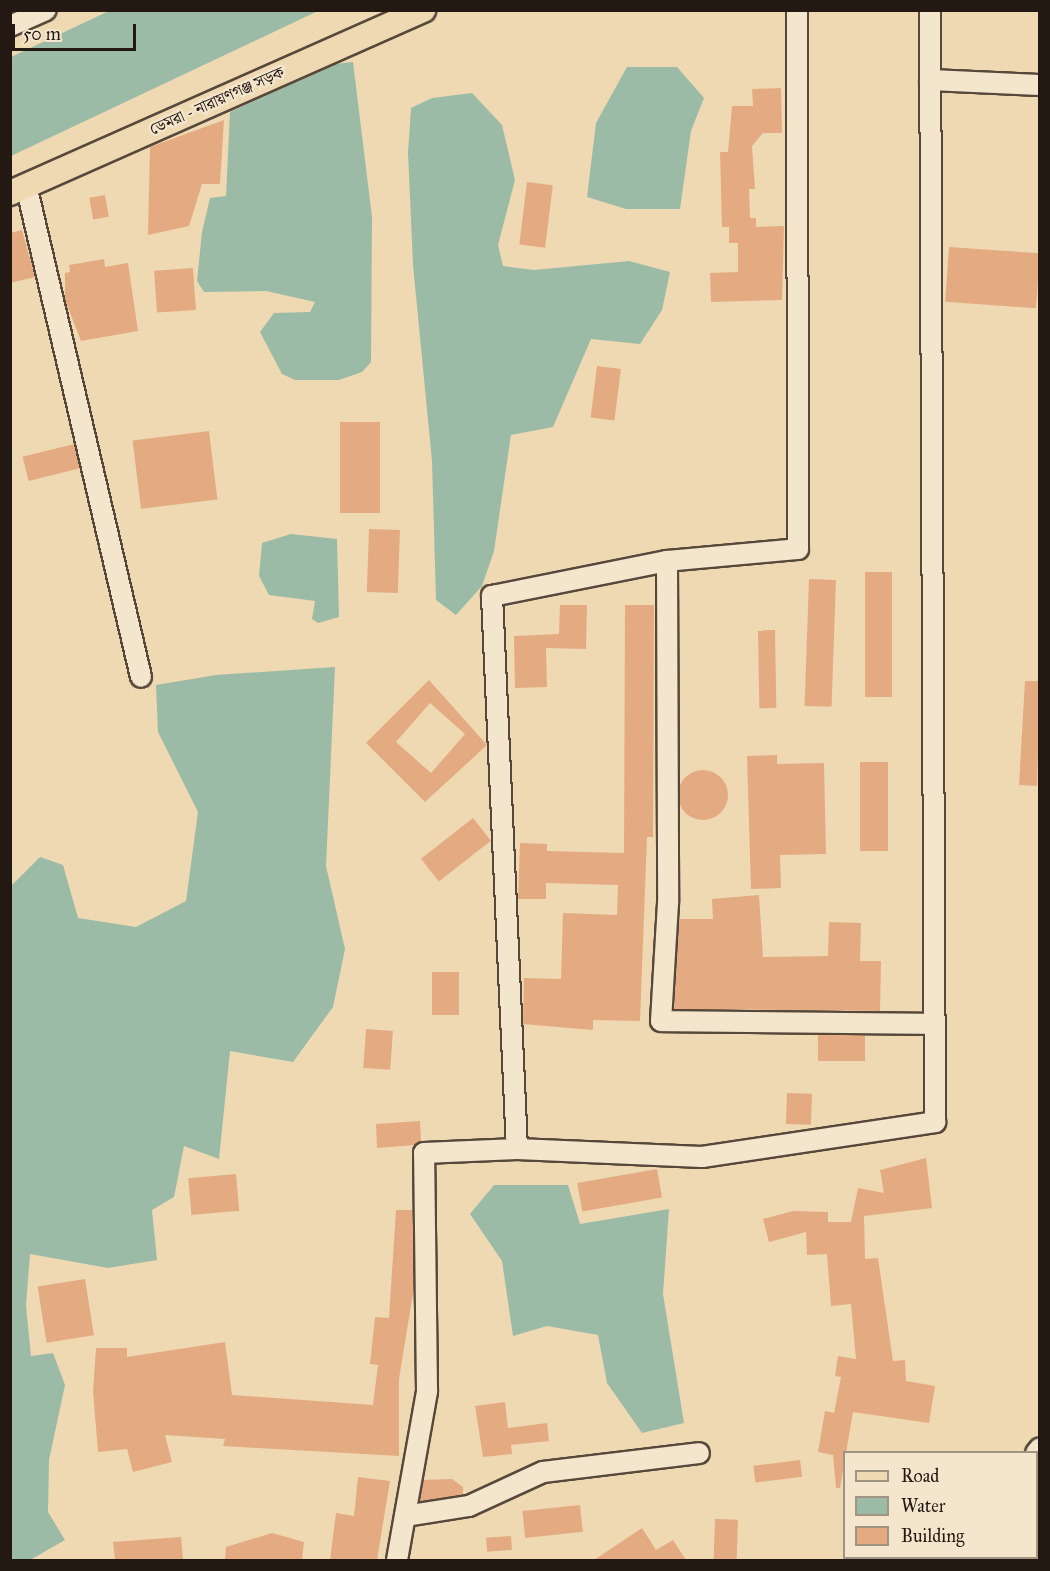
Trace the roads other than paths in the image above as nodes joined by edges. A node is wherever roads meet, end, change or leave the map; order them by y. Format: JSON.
{"nodes":[{"id":1,"x":423,"y":10,"type":"edge"},
{"id":2,"x":797,"y":10,"type":"edge"},
{"id":3,"x":930,"y":10,"type":"edge"},
{"id":4,"x":36,"y":13,"type":"edge"},
{"id":5,"x":10,"y":26,"type":"edge"},
{"id":6,"x":930,"y":80,"type":"junction"},
{"id":7,"x":1040,"y":85,"type":"edge"},
{"id":8,"x":18,"y":189,"type":"edge"},
{"id":9,"x":667,"y":561,"type":"junction"},
{"id":10,"x":141,"y":677,"type":"dead end"},
{"id":11,"x":934,"y":1024,"type":"junction"},
{"id":12,"x":517,"y":1149,"type":"junction"},
{"id":13,"x":699,"y":1453,"type":"dead end"},
{"id":14,"x":405,"y":1516,"type":"junction"},
{"id":15,"x":397,"y":1560,"type":"edge"}],
"edges":[{"from":1,"to":8,"type":"main road","name":"ডেমরা - নারায়ণগঞ্জ সড়ক"},
{"from":2,"to":9,"type":"street"},
{"from":3,"to":6,"type":"street"},
{"from":4,"to":5,"type":"street"},
{"from":6,"to":7,"type":"street"},
{"from":6,"to":11,"type":"street"},
{"from":8,"to":10,"type":"street"},
{"from":9,"to":11,"type":"street"},
{"from":9,"to":12,"type":"street"},
{"from":11,"to":12,"type":"street"},
{"from":12,"to":14,"type":"street"},
{"from":13,"to":14,"type":"street"},
{"from":14,"to":15,"type":"street"}]}
